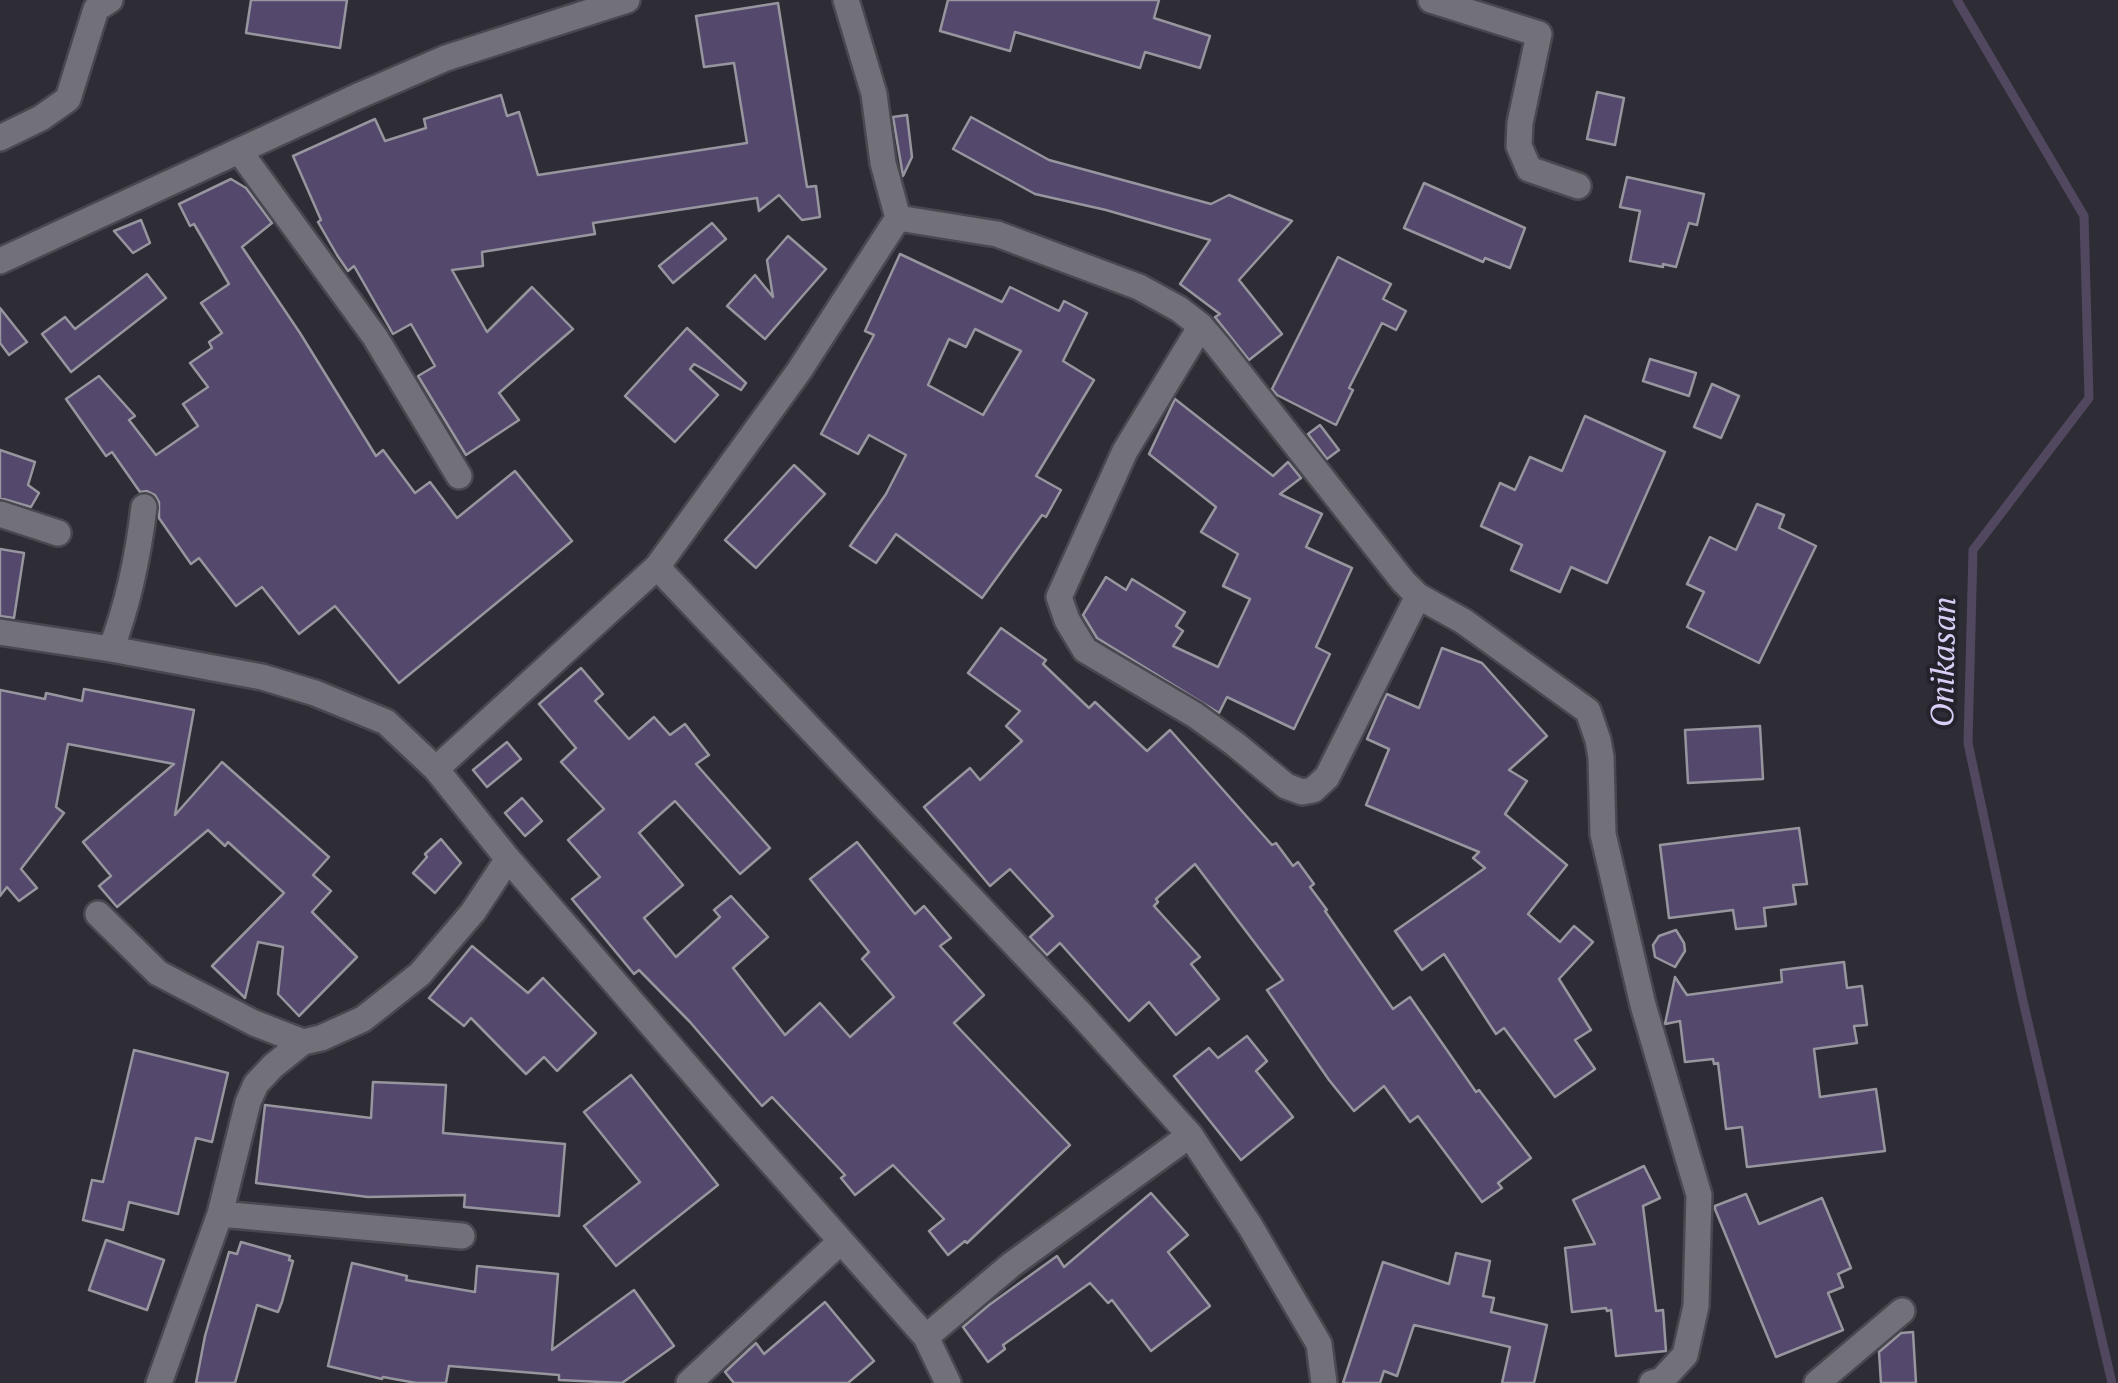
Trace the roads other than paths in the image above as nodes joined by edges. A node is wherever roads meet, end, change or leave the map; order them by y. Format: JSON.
{"nodes":[{"id":1,"x":627,"y":0,"type":"edge"},
{"id":2,"x":846,"y":0,"type":"edge"},
{"id":3,"x":1431,"y":0,"type":"edge"},
{"id":4,"x":101,"y":3,"type":"edge"},
{"id":5,"x":0,"y":138,"type":"edge"},
{"id":6,"x":240,"y":152,"type":"junction"},
{"id":7,"x":1578,"y":186,"type":"dead end"},
{"id":8,"x":898,"y":218,"type":"junction"},
{"id":9,"x":0,"y":261,"type":"edge"},
{"id":10,"x":1201,"y":326,"type":"junction"},
{"id":11,"x":458,"y":476,"type":"dead end"},
{"id":12,"x":144,"y":507,"type":"dead end"},
{"id":13,"x":0,"y":514,"type":"edge"},
{"id":14,"x":58,"y":532,"type":"dead end"},
{"id":15,"x":657,"y":567,"type":"junction"},
{"id":16,"x":1418,"y":596,"type":"junction"},
{"id":17,"x":0,"y":632,"type":"edge"},
{"id":18,"x":110,"y":649,"type":"junction"},
{"id":19,"x":436,"y":769,"type":"junction"},
{"id":20,"x":508,"y":858,"type":"junction"},
{"id":21,"x":98,"y":914,"type":"dead end"},
{"id":22,"x":303,"y":1042,"type":"junction"},
{"id":23,"x":1190,"y":1135,"type":"junction"},
{"id":24,"x":220,"y":1214,"type":"junction"},
{"id":25,"x":462,"y":1236,"type":"dead end"},
{"id":26,"x":840,"y":1242,"type":"junction"},
{"id":27,"x":1902,"y":1311,"type":"dead end"},
{"id":28,"x":926,"y":1338,"type":"junction"},
{"id":29,"x":159,"y":1383,"type":"edge"},
{"id":30,"x":689,"y":1383,"type":"edge"},
{"id":31,"x":948,"y":1383,"type":"edge"},
{"id":32,"x":1324,"y":1383,"type":"edge"},
{"id":33,"x":1652,"y":1383,"type":"edge"},
{"id":34,"x":1817,"y":1383,"type":"edge"}],
"edges":[{"from":1,"to":6,"type":"street"},
{"from":2,"to":8,"type":"street"},
{"from":3,"to":7,"type":"street"},
{"from":4,"to":5,"type":"street"},
{"from":6,"to":9,"type":"street"},
{"from":6,"to":11,"type":"street"},
{"from":8,"to":10,"type":"street"},
{"from":8,"to":15,"type":"street"},
{"from":10,"to":16,"type":"street"},
{"from":10,"to":16,"type":"street"},
{"from":12,"to":18,"type":"street"},
{"from":13,"to":14,"type":"street"},
{"from":15,"to":19,"type":"street"},
{"from":15,"to":23,"type":"street"},
{"from":16,"to":33,"type":"street"},
{"from":17,"to":18,"type":"street"},
{"from":18,"to":19,"type":"street"},
{"from":19,"to":20,"type":"street"},
{"from":20,"to":22,"type":"street"},
{"from":20,"to":26,"type":"street"},
{"from":21,"to":22,"type":"street"},
{"from":22,"to":24,"type":"street"},
{"from":23,"to":28,"type":"street"},
{"from":23,"to":32,"type":"street"},
{"from":24,"to":25,"type":"street"},
{"from":24,"to":29,"type":"street"},
{"from":26,"to":28,"type":"street"},
{"from":26,"to":30,"type":"street"},
{"from":27,"to":34,"type":"street"},
{"from":28,"to":31,"type":"street"}]}
